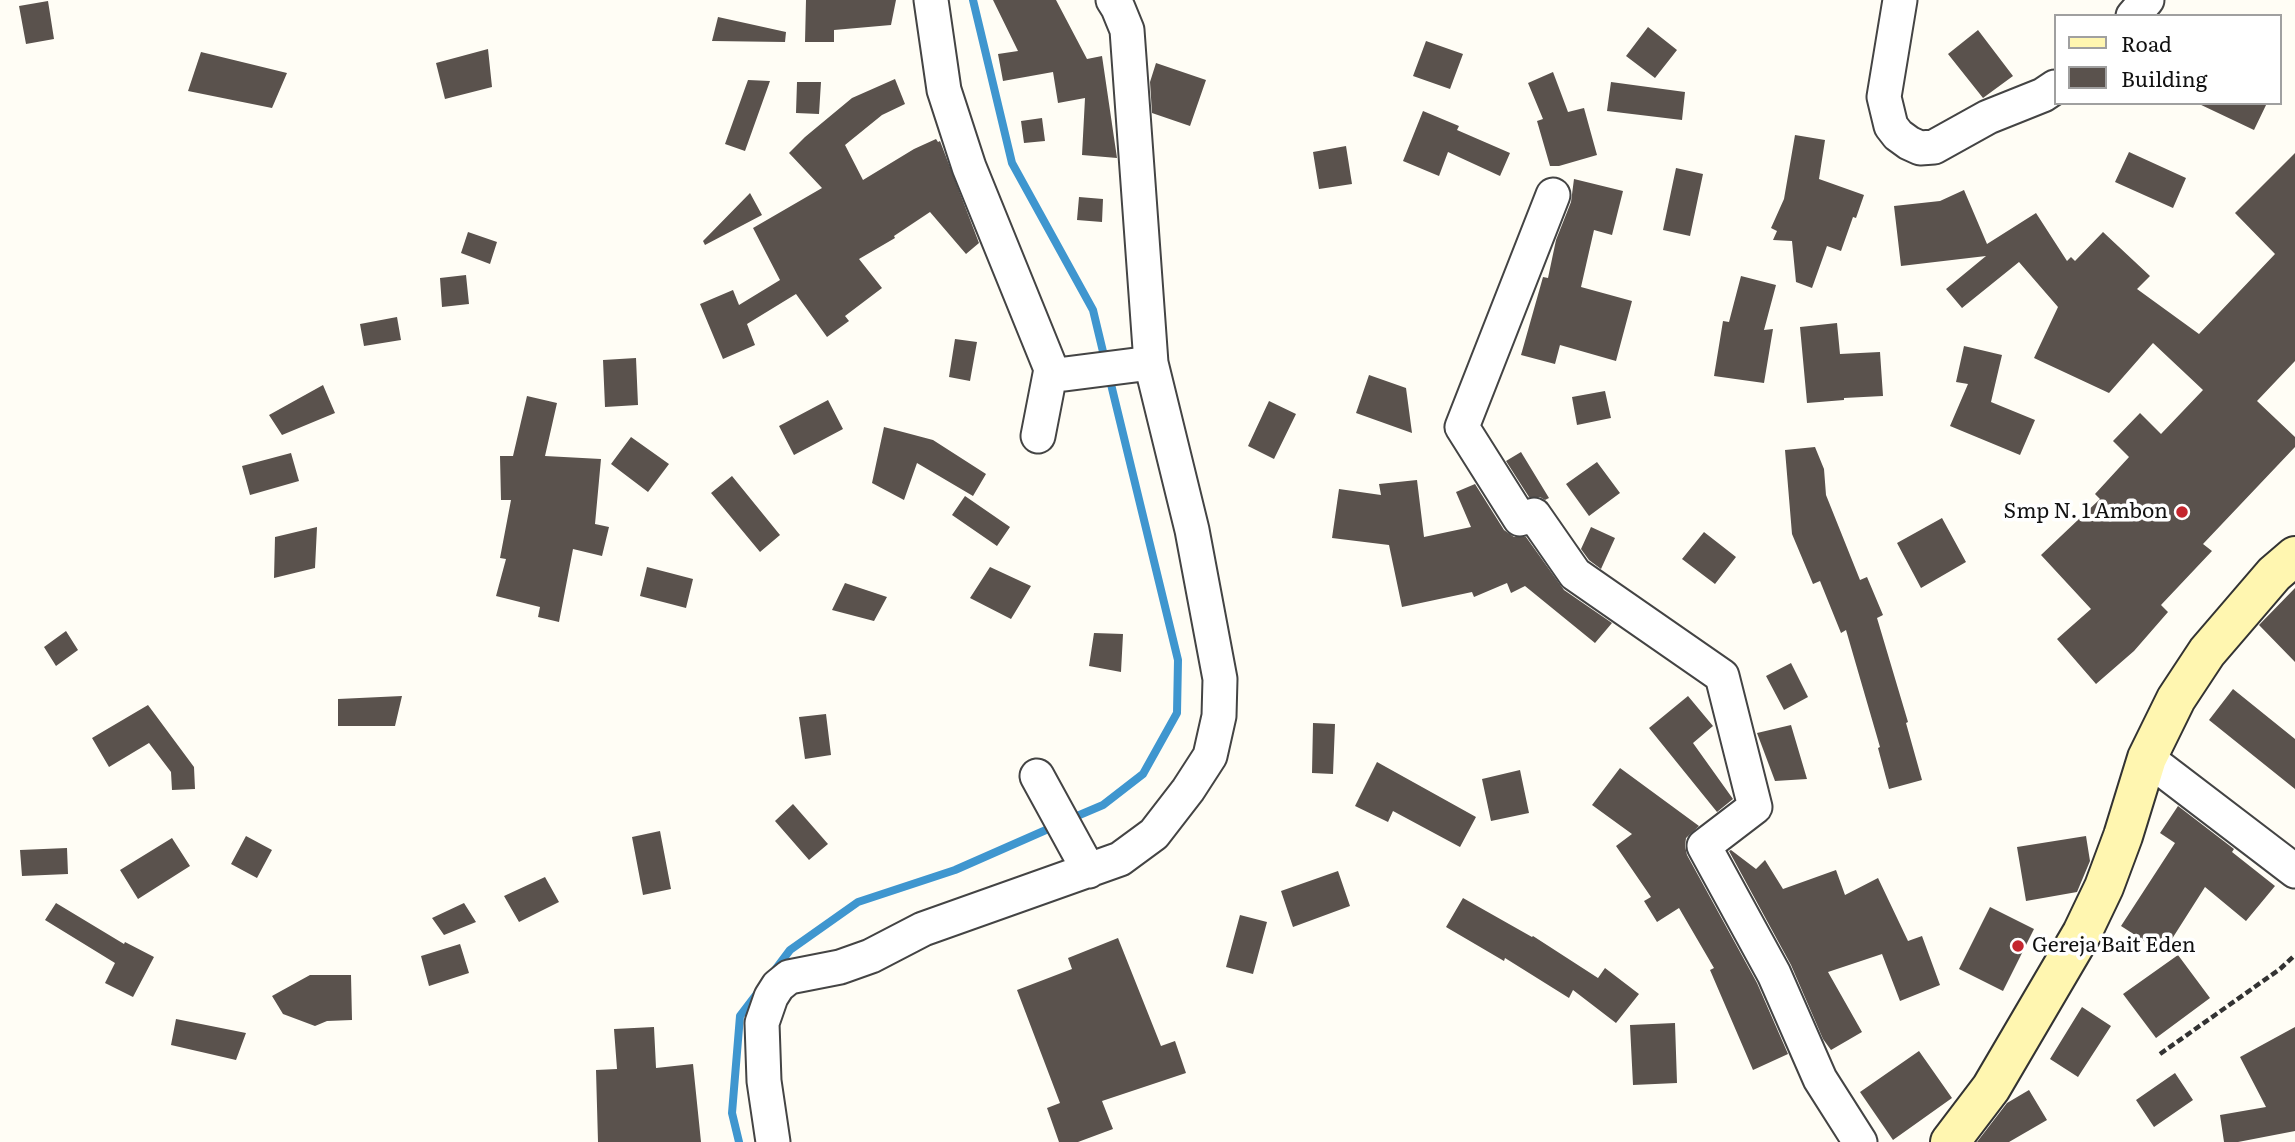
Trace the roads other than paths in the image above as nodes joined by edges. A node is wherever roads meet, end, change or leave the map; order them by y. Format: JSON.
{"nodes":[{"id":1,"x":931,"y":0,"type":"edge"},
{"id":2,"x":1113,"y":0,"type":"edge"},
{"id":3,"x":1900,"y":0,"type":"edge"},
{"id":4,"x":2147,"y":0,"type":"edge"},
{"id":5,"x":2135,"y":14,"type":"edge"},
{"id":6,"x":2054,"y":88,"type":"edge"},
{"id":7,"x":1553,"y":195,"type":"dead end"},
{"id":8,"x":1140,"y":364,"type":"junction"},
{"id":9,"x":1060,"y":371,"type":"junction"},
{"id":10,"x":1038,"y":436,"type":"dead end"},
{"id":11,"x":2295,"y":556,"type":"edge"},
{"id":12,"x":2147,"y":758,"type":"junction"},
{"id":13,"x":1052,"y":803,"type":"dead end"},
{"id":14,"x":1088,"y":871,"type":"junction"},
{"id":15,"x":2295,"y":871,"type":"edge"},
{"id":16,"x":772,"y":1142,"type":"edge"},
{"id":17,"x":1860,"y":1142,"type":"edge"},
{"id":18,"x":1950,"y":1142,"type":"edge"}],
"edges":[{"from":1,"to":9,"type":"street"},
{"from":2,"to":8,"type":"street"},
{"from":3,"to":6,"type":"street"},
{"from":4,"to":5,"type":"street"},
{"from":7,"to":17,"type":"street"},
{"from":8,"to":9,"type":"street"},
{"from":8,"to":14,"type":"street"},
{"from":9,"to":10,"type":"street"},
{"from":11,"to":12,"type":"street"},
{"from":12,"to":15,"type":"street"},
{"from":12,"to":18,"type":"street"},
{"from":13,"to":14,"type":"street"},
{"from":14,"to":16,"type":"street"}]}
